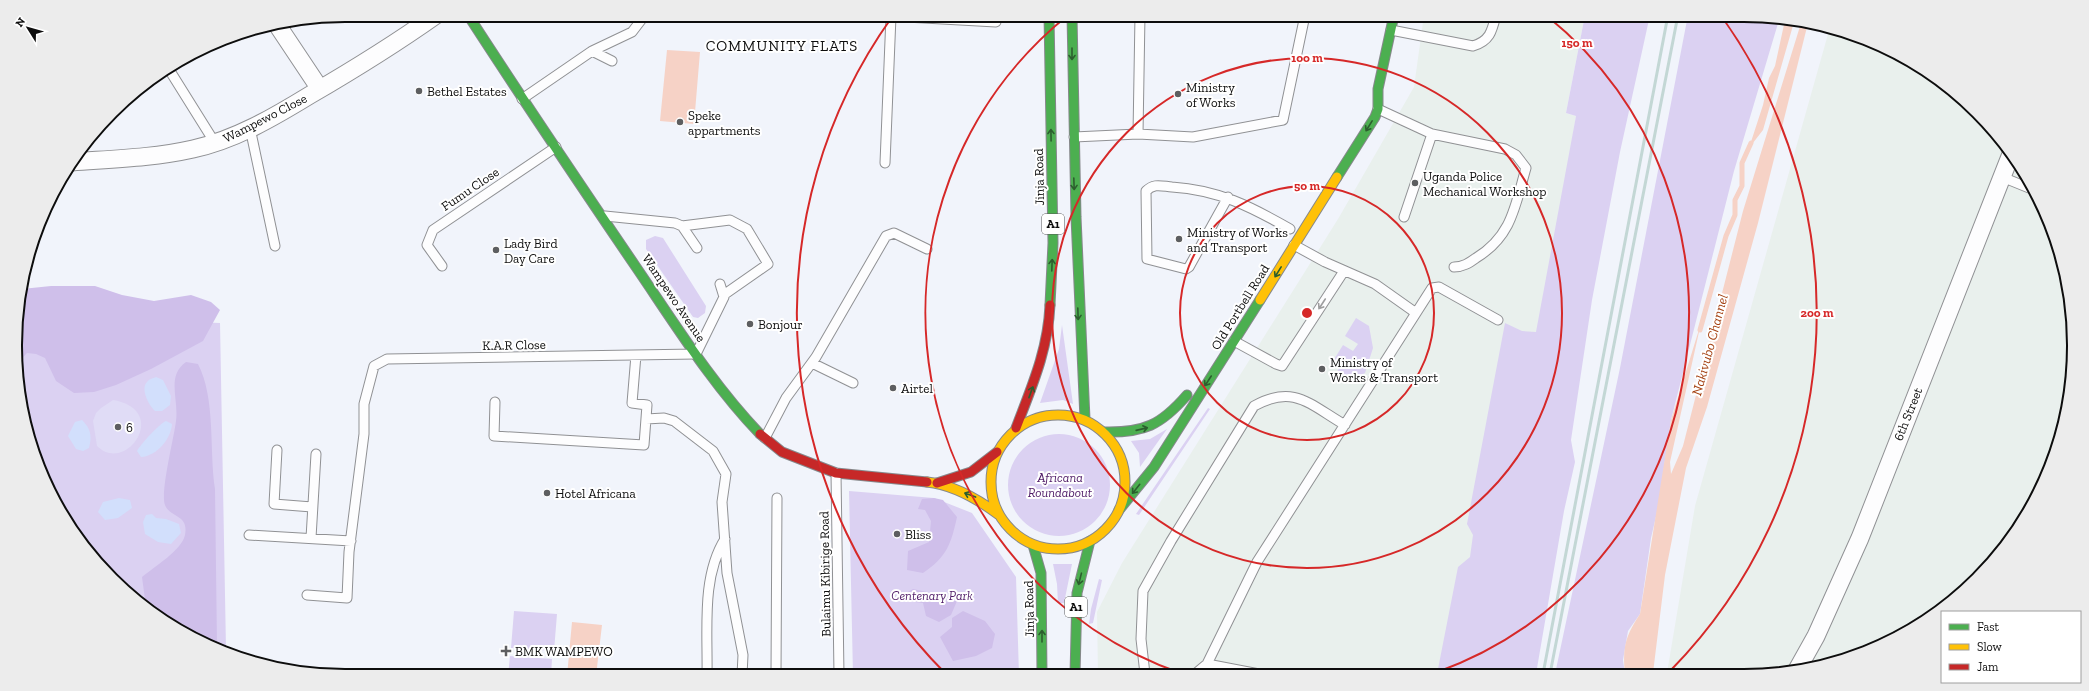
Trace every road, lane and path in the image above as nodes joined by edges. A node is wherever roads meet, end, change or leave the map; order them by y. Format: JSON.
{"nodes":[{"id":1,"x":425,"y":22,"type":"edge"},
{"id":2,"x":472,"y":22,"type":"edge"},
{"id":3,"x":640,"y":22,"type":"edge"},
{"id":4,"x":891,"y":22,"type":"edge"},
{"id":5,"x":1049,"y":22,"type":"edge"},
{"id":6,"x":1072,"y":22,"type":"edge"},
{"id":7,"x":1140,"y":22,"type":"edge"},
{"id":8,"x":1304,"y":22,"type":"edge"},
{"id":9,"x":1393,"y":22,"type":"edge"},
{"id":10,"x":1494,"y":22,"type":"edge"},
{"id":11,"x":280,"y":29,"type":"edge"},
{"id":12,"x":1391,"y":30,"type":"junction"},
{"id":13,"x":592,"y":51,"type":"junction"},
{"id":14,"x":612,"y":61,"type":"dead end"},
{"id":15,"x":171,"y":73,"type":"edge"},
{"id":16,"x":320,"y":89,"type":"junction"},
{"id":17,"x":1378,"y":89,"type":"junction"},
{"id":18,"x":522,"y":99,"type":"junction"},
{"id":19,"x":1370,"y":102,"type":"dead end"},
{"id":20,"x":1378,"y":109,"type":"junction"},
{"id":21,"x":250,"y":128,"type":"junction"},
{"id":22,"x":1138,"y":134,"type":"junction"},
{"id":23,"x":1432,"y":134,"type":"junction"},
{"id":24,"x":1072,"y":137,"type":"junction"},
{"id":25,"x":215,"y":143,"type":"junction"},
{"id":26,"x":556,"y":147,"type":"junction"},
{"id":27,"x":83,"y":158,"type":"edge"},
{"id":28,"x":2008,"y":161,"type":"edge"},
{"id":29,"x":885,"y":163,"type":"dead end"},
{"id":30,"x":2002,"y":177,"type":"junction"},
{"id":31,"x":2025,"y":187,"type":"edge"},
{"id":32,"x":1228,"y":197,"type":"junction"},
{"id":33,"x":603,"y":216,"type":"junction"},
{"id":34,"x":1404,"y":217,"type":"dead end"},
{"id":35,"x":682,"y":226,"type":"junction"},
{"id":36,"x":1290,"y":229,"type":"dead end"},
{"id":37,"x":1294,"y":245,"type":"junction"},
{"id":38,"x":275,"y":246,"type":"dead end"},
{"id":39,"x":697,"y":248,"type":"dead end"},
{"id":40,"x":927,"y":249,"type":"dead end"},
{"id":41,"x":442,"y":266,"type":"dead end"},
{"id":42,"x":1454,"y":267,"type":"dead end"},
{"id":43,"x":1344,"y":271,"type":"junction"},
{"id":44,"x":720,"y":284,"type":"dead end"},
{"id":45,"x":725,"y":294,"type":"junction"},
{"id":46,"x":1416,"y":313,"type":"junction"},
{"id":47,"x":1498,"y":320,"type":"dead end"},
{"id":48,"x":1234,"y":341,"type":"junction"},
{"id":49,"x":696,"y":354,"type":"junction"},
{"id":50,"x":636,"y":355,"type":"junction"},
{"id":51,"x":812,"y":363,"type":"junction"},
{"id":52,"x":853,"y":384,"type":"dead end"},
{"id":53,"x":1191,"y":388,"type":"dead end"},
{"id":54,"x":496,"y":402,"type":"dead end"},
{"id":55,"x":646,"y":419,"type":"junction"},
{"id":56,"x":1085,"y":419,"type":"junction"},
{"id":57,"x":1345,"y":425,"type":"junction"},
{"id":58,"x":1016,"y":428,"type":"junction"},
{"id":59,"x":1104,"y":432,"type":"junction"},
{"id":60,"x":766,"y":438,"type":"junction"},
{"id":61,"x":277,"y":450,"type":"dead end"},
{"id":62,"x":997,"y":452,"type":"junction"},
{"id":63,"x":316,"y":454,"type":"dead end"},
{"id":64,"x":836,"y":473,"type":"junction"},
{"id":65,"x":937,"y":484,"type":"junction"},
{"id":66,"x":776,"y":498,"type":"dead end"},
{"id":67,"x":312,"y":507,"type":"junction"},
{"id":68,"x":1119,"y":510,"type":"junction"},
{"id":69,"x":999,"y":515,"type":"junction"},
{"id":70,"x":248,"y":534,"type":"dead end"},
{"id":71,"x":311,"y":538,"type":"junction"},
{"id":72,"x":725,"y":539,"type":"junction"},
{"id":73,"x":351,"y":541,"type":"junction"},
{"id":74,"x":1090,"y":541,"type":"junction"},
{"id":75,"x":1033,"y":545,"type":"junction"},
{"id":76,"x":307,"y":595,"type":"dead end"},
{"id":77,"x":1207,"y":664,"type":"junction"},
{"id":78,"x":1800,"y":664,"type":"edge"},
{"id":79,"x":707,"y":669,"type":"edge"},
{"id":80,"x":742,"y":669,"type":"edge"},
{"id":81,"x":776,"y":669,"type":"edge"},
{"id":82,"x":840,"y":669,"type":"edge"},
{"id":83,"x":1042,"y":669,"type":"edge"},
{"id":84,"x":1075,"y":669,"type":"edge"},
{"id":85,"x":1144,"y":669,"type":"edge"},
{"id":86,"x":1201,"y":669,"type":"edge"},
{"id":87,"x":1234,"y":669,"type":"edge"}],
"edges":[{"from":1,"to":16,"type":"street","name":"Wampewo Close"},
{"from":2,"to":18,"type":"main road","name":"Wampewo Avenue"},
{"from":3,"to":13,"type":"lane"},
{"from":4,"to":29,"type":"lane"},
{"from":58,"to":5,"type":"main road","name":"Jinja Road","number":"A1","one_way":true},
{"from":6,"to":24,"type":"main road","number":"A1","one_way":true},
{"from":7,"to":22,"type":"lane"},
{"from":8,"to":22,"type":"lane"},
{"from":9,"to":12,"type":"main road"},
{"from":10,"to":12,"type":"lane"},
{"from":11,"to":16,"type":"street"},
{"from":12,"to":17,"type":"main road"},
{"from":13,"to":14,"type":"lane"},
{"from":13,"to":18,"type":"lane"},
{"from":15,"to":25,"type":"lane"},
{"from":16,"to":21,"type":"street","name":"Wampewo Close"},
{"from":17,"to":19,"type":"main road"},
{"from":17,"to":20,"type":"main road"},
{"from":18,"to":26,"type":"main road","name":"Wampewo Avenue"},
{"from":20,"to":23,"type":"lane"},
{"from":20,"to":37,"type":"main road","name":"Old Portbell Road","one_way":true},
{"from":21,"to":25,"type":"street","name":"Wampewo Close"},
{"from":21,"to":38,"type":"lane"},
{"from":22,"to":24,"type":"lane"},
{"from":23,"to":34,"type":"lane"},
{"from":23,"to":42,"type":"lane"},
{"from":24,"to":56,"type":"main road","number":"A1","one_way":true},
{"from":25,"to":27,"type":"street","name":"Wampewo Close"},
{"from":26,"to":33,"type":"main road","name":"Wampewo Avenue"},
{"from":26,"to":41,"type":"lane","name":"Fumu Close"},
{"from":28,"to":30,"type":"street","name":"6th Street"},
{"from":30,"to":31,"type":"lane"},
{"from":30,"to":78,"type":"street","name":"6th Street"},
{"from":32,"to":32,"type":"lane"},
{"from":32,"to":36,"type":"lane"},
{"from":33,"to":35,"type":"lane"},
{"from":33,"to":49,"type":"main road","name":"Wampewo Avenue"},
{"from":35,"to":39,"type":"lane"},
{"from":35,"to":45,"type":"lane"},
{"from":37,"to":43,"type":"lane"},
{"from":37,"to":48,"type":"main road","name":"Old Portbell Road","one_way":true},
{"from":40,"to":51,"type":"lane"},
{"from":43,"to":46,"type":"lane"},
{"from":43,"to":48,"type":"lane","one_way":true},
{"from":44,"to":45,"type":"lane"},
{"from":45,"to":49,"type":"lane"},
{"from":46,"to":47,"type":"lane"},
{"from":46,"to":57,"type":"lane"},
{"from":48,"to":68,"type":"main road","name":"Old Portbell Road","one_way":true},
{"from":49,"to":50,"type":"lane","name":"K.A.R Close"},
{"from":49,"to":60,"type":"main road","name":"Wampewo Avenue"},
{"from":50,"to":55,"type":"lane"},
{"from":50,"to":73,"type":"lane","name":"K.A.R Close"},
{"from":51,"to":52,"type":"lane"},
{"from":51,"to":60,"type":"lane"},
{"from":59,"to":53,"type":"main road","one_way":true},
{"from":54,"to":55,"type":"lane"},
{"from":55,"to":72,"type":"lane"},
{"from":56,"to":58,"type":"main road","number":"A1"},
{"from":56,"to":59,"type":"main road","number":"A1"},
{"from":57,"to":77,"type":"lane"},
{"from":57,"to":85,"type":"lane"},
{"from":58,"to":62,"type":"main road","number":"A1"},
{"from":59,"to":68,"type":"main road","number":"A1"},
{"from":60,"to":64,"type":"main road","name":"Wampewo Avenue"},
{"from":61,"to":67,"type":"lane"},
{"from":62,"to":65,"type":"main road"},
{"from":62,"to":69,"type":"main road","number":"A1"},
{"from":63,"to":67,"type":"lane"},
{"from":64,"to":65,"type":"main road","name":"Wampewo Avenue"},
{"from":64,"to":82,"type":"lane","name":"Bulaimu Kibirige Road"},
{"from":69,"to":65,"type":"main road","one_way":true},
{"from":66,"to":81,"type":"lane"},
{"from":67,"to":71,"type":"lane"},
{"from":68,"to":74,"type":"main road","number":"A1"},
{"from":69,"to":75,"type":"main road","number":"A1"},
{"from":70,"to":71,"type":"lane"},
{"from":71,"to":73,"type":"lane"},
{"from":72,"to":79,"type":"lane"},
{"from":72,"to":80,"type":"lane"},
{"from":73,"to":76,"type":"lane","name":"K.A.R Close"},
{"from":74,"to":75,"type":"main road","number":"A1"},
{"from":74,"to":84,"type":"main road","number":"A1","one_way":true},
{"from":83,"to":75,"type":"main road","name":"Jinja Road","one_way":true},
{"from":77,"to":86,"type":"lane"},
{"from":77,"to":87,"type":"lane"}]}
